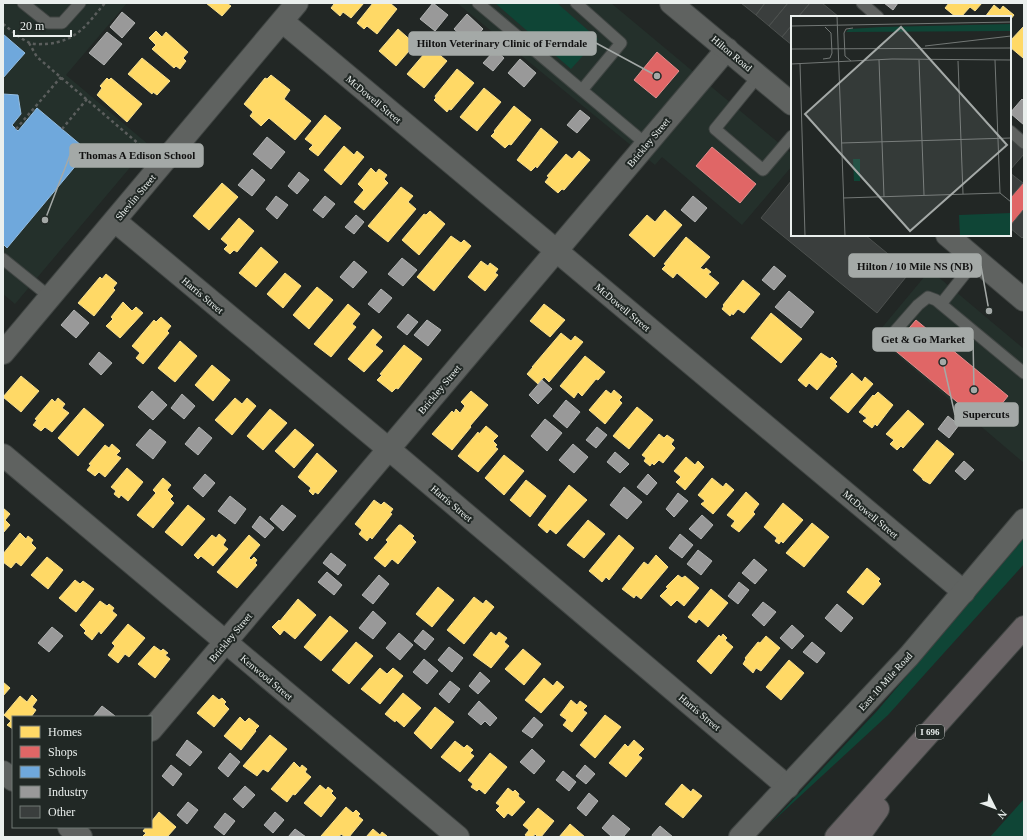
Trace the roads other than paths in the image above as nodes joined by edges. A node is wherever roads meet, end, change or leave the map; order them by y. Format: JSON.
{"nodes":[{"id":1,"x":23,"y":3,"type":"edge"},
{"id":2,"x":80,"y":3,"type":"edge"},
{"id":3,"x":297,"y":3,"type":"edge"},
{"id":4,"x":478,"y":3,"type":"edge"},
{"id":5,"x":576,"y":3,"type":"edge"},
{"id":6,"x":671,"y":3,"type":"edge"},
{"id":7,"x":862,"y":3,"type":"edge"},
{"id":8,"x":877,"y":16,"type":"edge"},
{"id":9,"x":282,"y":21,"type":"junction"},
{"id":10,"x":727,"y":49,"type":"junction"},
{"id":11,"x":758,"y":76,"type":"junction"},
{"id":12,"x":582,"y":90,"type":"junction"},
{"id":13,"x":791,"y":103,"type":"edge"},
{"id":14,"x":1011,"y":132,"type":"edge"},
{"id":15,"x":791,"y":137,"type":"edge"},
{"id":16,"x":1024,"y":143,"type":"edge"},
{"id":17,"x":646,"y":144,"type":"junction"},
{"id":18,"x":115,"y":221,"type":"junction"},
{"id":19,"x":948,"y":236,"type":"edge"},
{"id":20,"x":556,"y":251,"type":"junction"},
{"id":21,"x":3,"y":259,"type":"edge"},
{"id":22,"x":976,"y":260,"type":"junction"},
{"id":23,"x":50,"y":297,"type":"junction"},
{"id":24,"x":1024,"y":300,"type":"edge"},
{"id":25,"x":941,"y":304,"type":"junction"},
{"id":26,"x":889,"y":338,"type":"dead end"},
{"id":27,"x":3,"y":353,"type":"edge"},
{"id":28,"x":1024,"y":373,"type":"edge"},
{"id":29,"x":388,"y":449,"type":"junction"},
{"id":30,"x":3,"y":455,"type":"edge"},
{"id":31,"x":1024,"y":520,"type":"edge"},
{"id":32,"x":964,"y":592,"type":"junction"},
{"id":33,"x":1024,"y":627,"type":"edge"},
{"id":34,"x":226,"y":642,"type":"junction"},
{"id":35,"x":937,"y":724,"type":"junction"},
{"id":36,"x":152,"y":729,"type":"edge"},
{"id":37,"x":3,"y":772,"type":"edge"},
{"id":38,"x":12,"y":779,"type":"edge"},
{"id":39,"x":788,"y":787,"type":"junction"},
{"id":40,"x":67,"y":828,"type":"edge"},
{"id":41,"x":69,"y":828,"type":"edge"},
{"id":42,"x":60,"y":837,"type":"edge"},
{"id":43,"x":81,"y":837,"type":"edge"},
{"id":44,"x":458,"y":837,"type":"edge"},
{"id":45,"x":740,"y":837,"type":"edge"},
{"id":46,"x":836,"y":837,"type":"edge"},
{"id":47,"x":858,"y":837,"type":"edge"}],
"edges":[{"from":1,"to":2,"type":"lane"},
{"from":3,"to":9,"type":"street","name":"Shevlin Street"},
{"from":4,"to":12,"type":"lane"},
{"from":5,"to":12,"type":"lane"},
{"from":6,"to":10,"type":"street","name":"Hilton Road"},
{"from":7,"to":8,"type":"lane"},
{"from":9,"to":18,"type":"street","name":"Shevlin Street"},
{"from":9,"to":20,"type":"street","name":"McDowell Street"},
{"from":10,"to":11,"type":"street","name":"Hilton Road"},
{"from":10,"to":17,"type":"street","name":"Brickley Street"},
{"from":11,"to":13,"type":"street","name":"Hilton Road"},
{"from":11,"to":15,"type":"lane"},
{"from":12,"to":17,"type":"lane"},
{"from":14,"to":16,"type":"lane"},
{"from":17,"to":20,"type":"street","name":"Brickley Street"},
{"from":18,"to":23,"type":"street","name":"Shevlin Street"},
{"from":18,"to":29,"type":"street","name":"Harris Street"},
{"from":19,"to":22,"type":"street"},
{"from":20,"to":29,"type":"street","name":"Brickley Street"},
{"from":20,"to":32,"type":"street","name":"McDowell Street"},
{"from":21,"to":23,"type":"lane"},
{"from":22,"to":24,"type":"street"},
{"from":22,"to":25,"type":"lane"},
{"from":23,"to":27,"type":"street","name":"Shevlin Street"},
{"from":25,"to":26,"type":"lane"},
{"from":25,"to":28,"type":"lane"},
{"from":29,"to":34,"type":"street","name":"Brickley Street"},
{"from":29,"to":39,"type":"street","name":"Harris Street"},
{"from":30,"to":34,"type":"street","name":"Kenwood Street"},
{"from":31,"to":32,"type":"street","name":"East 10 Mile Road"},
{"from":32,"to":39,"type":"street","name":"East 10 Mile Road"},
{"from":33,"to":35,"type":"highway","number":"I 696"},
{"from":34,"to":36,"type":"street","name":"Brickley Street"},
{"from":34,"to":44,"type":"street","name":"Kenwood Street"},
{"from":35,"to":46,"type":"highway","number":"I 696"},
{"from":35,"to":47,"type":"highway"},
{"from":37,"to":38,"type":"street"},
{"from":39,"to":45,"type":"street","name":"East 10 Mile Road"},
{"from":40,"to":42,"type":"street"},
{"from":41,"to":43,"type":"street"}]}
